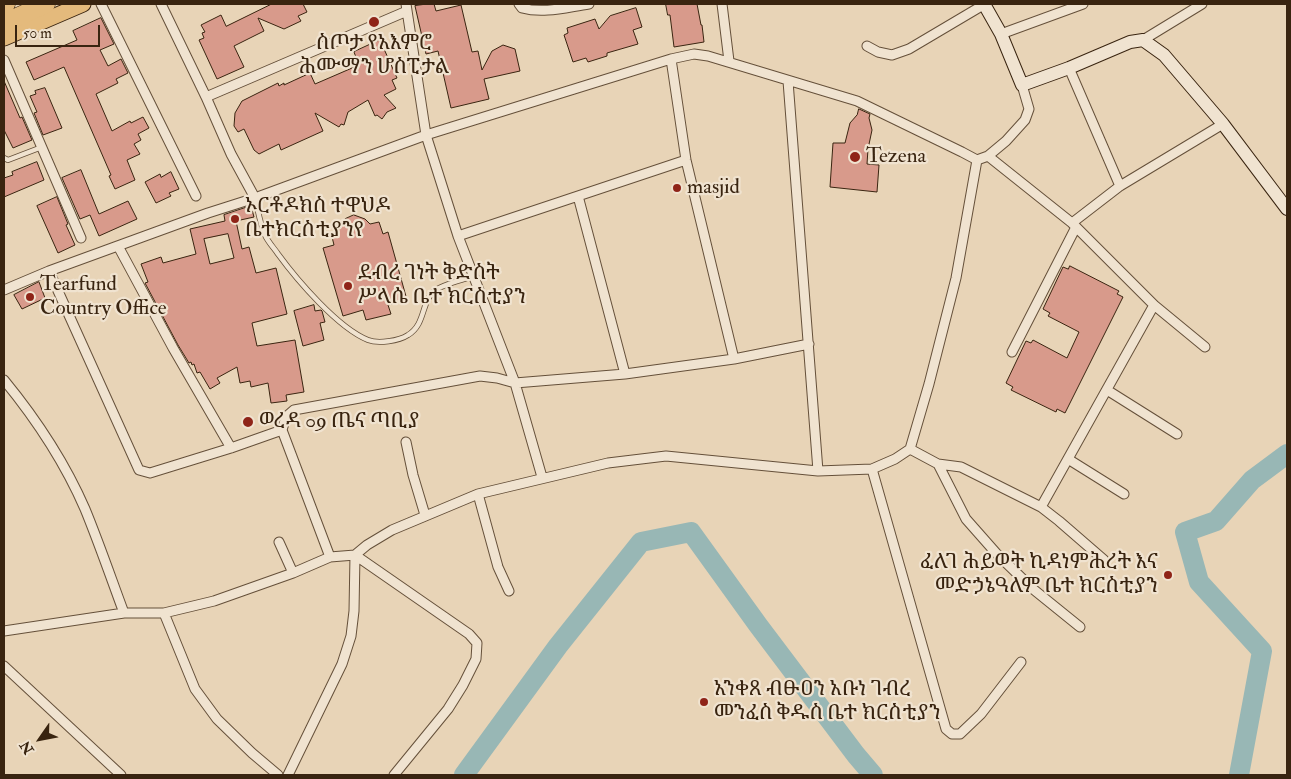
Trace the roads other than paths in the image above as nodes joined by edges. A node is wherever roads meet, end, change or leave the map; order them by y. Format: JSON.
{"nodes":[{"id":1,"x":46,"y":4,"type":"edge"},
{"id":2,"x":84,"y":4,"type":"edge"},
{"id":3,"x":101,"y":4,"type":"edge"},
{"id":4,"x":161,"y":4,"type":"edge"},
{"id":5,"x":519,"y":4,"type":"edge"},
{"id":6,"x":589,"y":4,"type":"edge"},
{"id":7,"x":722,"y":4,"type":"edge"},
{"id":8,"x":984,"y":4,"type":"edge"},
{"id":9,"x":1083,"y":4,"type":"edge"},
{"id":10,"x":1202,"y":4,"type":"edge"},
{"id":11,"x":407,"y":7,"type":"edge"},
{"id":12,"x":4,"y":23,"type":"edge"},
{"id":13,"x":1001,"y":34,"type":"junction"},
{"id":14,"x":4,"y":38,"type":"edge"},
{"id":15,"x":1143,"y":40,"type":"junction"},
{"id":16,"x":867,"y":46,"type":"dead end"},
{"id":17,"x":671,"y":59,"type":"junction"},
{"id":18,"x":4,"y":60,"type":"edge"},
{"id":19,"x":729,"y":61,"type":"junction"},
{"id":20,"x":1069,"y":68,"type":"junction"},
{"id":21,"x":788,"y":80,"type":"junction"},
{"id":22,"x":1022,"y":85,"type":"junction"},
{"id":23,"x":206,"y":97,"type":"junction"},
{"id":24,"x":1223,"y":124,"type":"junction"},
{"id":25,"x":426,"y":135,"type":"junction"},
{"id":26,"x":42,"y":147,"type":"junction"},
{"id":27,"x":988,"y":156,"type":"junction"},
{"id":28,"x":4,"y":158,"type":"edge"},
{"id":29,"x":686,"y":160,"type":"junction"},
{"id":30,"x":977,"y":160,"type":"junction"},
{"id":31,"x":1120,"y":186,"type":"junction"},
{"id":32,"x":196,"y":196,"type":"dead end"},
{"id":33,"x":578,"y":196,"type":"junction"},
{"id":34,"x":254,"y":198,"type":"junction"},
{"id":35,"x":1287,"y":209,"type":"edge"},
{"id":36,"x":1074,"y":225,"type":"junction"},
{"id":37,"x":458,"y":236,"type":"junction"},
{"id":38,"x":80,"y":238,"type":"dead end"},
{"id":39,"x":118,"y":246,"type":"junction"},
{"id":40,"x":49,"y":271,"type":"junction"},
{"id":41,"x":474,"y":276,"type":"junction"},
{"id":42,"x":4,"y":290,"type":"edge"},
{"id":43,"x":1154,"y":305,"type":"junction"},
{"id":44,"x":809,"y":344,"type":"junction"},
{"id":45,"x":1205,"y":346,"type":"dead end"},
{"id":46,"x":1012,"y":352,"type":"dead end"},
{"id":47,"x":734,"y":359,"type":"junction"},
{"id":48,"x":625,"y":374,"type":"junction"},
{"id":49,"x":4,"y":380,"type":"edge"},
{"id":50,"x":515,"y":383,"type":"junction"},
{"id":51,"x":1107,"y":390,"type":"junction"},
{"id":52,"x":282,"y":430,"type":"junction"},
{"id":53,"x":1177,"y":434,"type":"dead end"},
{"id":54,"x":406,"y":442,"type":"dead end"},
{"id":55,"x":232,"y":448,"type":"junction"},
{"id":56,"x":910,"y":449,"type":"junction"},
{"id":57,"x":1068,"y":460,"type":"junction"},
{"id":58,"x":938,"y":464,"type":"junction"},
{"id":59,"x":872,"y":469,"type":"junction"},
{"id":60,"x":818,"y":472,"type":"junction"},
{"id":61,"x":542,"y":477,"type":"junction"},
{"id":62,"x":478,"y":494,"type":"junction"},
{"id":63,"x":1124,"y":494,"type":"dead end"},
{"id":64,"x":1041,"y":507,"type":"junction"},
{"id":65,"x":425,"y":515,"type":"junction"},
{"id":66,"x":279,"y":542,"type":"dead end"},
{"id":67,"x":355,"y":555,"type":"junction"},
{"id":68,"x":330,"y":557,"type":"junction"},
{"id":69,"x":1104,"y":560,"type":"dead end"},
{"id":70,"x":293,"y":573,"type":"junction"},
{"id":71,"x":509,"y":591,"type":"dead end"},
{"id":72,"x":124,"y":613,"type":"junction"},
{"id":73,"x":164,"y":614,"type":"junction"},
{"id":74,"x":1080,"y":627,"type":"dead end"},
{"id":75,"x":4,"y":632,"type":"edge"},
{"id":76,"x":1021,"y":662,"type":"dead end"},
{"id":77,"x":4,"y":666,"type":"edge"},
{"id":78,"x":121,"y":775,"type":"edge"},
{"id":79,"x":278,"y":775,"type":"edge"},
{"id":80,"x":288,"y":775,"type":"edge"},
{"id":81,"x":394,"y":775,"type":"edge"}],
"edges":[{"from":1,"to":12,"type":"highway"},
{"from":2,"to":14,"type":"main road"},
{"from":3,"to":32,"type":"street"},
{"from":4,"to":23,"type":"street"},
{"from":5,"to":6,"type":"street"},
{"from":7,"to":19,"type":"street"},
{"from":8,"to":13,"type":"street"},
{"from":8,"to":16,"type":"street"},
{"from":9,"to":13,"type":"street"},
{"from":10,"to":15,"type":"street"},
{"from":11,"to":23,"type":"street"},
{"from":11,"to":25,"type":"street"},
{"from":13,"to":22,"type":"street"},
{"from":15,"to":20,"type":"street"},
{"from":15,"to":24,"type":"street"},
{"from":17,"to":19,"type":"street"},
{"from":17,"to":25,"type":"street"},
{"from":17,"to":29,"type":"street"},
{"from":18,"to":26,"type":"street"},
{"from":19,"to":21,"type":"street"},
{"from":20,"to":22,"type":"street"},
{"from":20,"to":31,"type":"street"},
{"from":21,"to":30,"type":"street"},
{"from":21,"to":44,"type":"street"},
{"from":22,"to":27,"type":"street"},
{"from":23,"to":34,"type":"street"},
{"from":24,"to":31,"type":"street"},
{"from":24,"to":35,"type":"street"},
{"from":25,"to":34,"type":"street"},
{"from":25,"to":37,"type":"street"},
{"from":26,"to":28,"type":"lane"},
{"from":26,"to":38,"type":"street"},
{"from":27,"to":30,"type":"street"},
{"from":27,"to":36,"type":"street"},
{"from":29,"to":33,"type":"street"},
{"from":29,"to":47,"type":"street"},
{"from":30,"to":56,"type":"street"},
{"from":31,"to":36,"type":"street"},
{"from":33,"to":37,"type":"street"},
{"from":33,"to":48,"type":"street"},
{"from":34,"to":39,"type":"street"},
{"from":34,"to":41,"type":"lane"},
{"from":36,"to":43,"type":"street"},
{"from":36,"to":46,"type":"street"},
{"from":37,"to":41,"type":"street"},
{"from":39,"to":40,"type":"street"},
{"from":39,"to":55,"type":"street"},
{"from":40,"to":42,"type":"street"},
{"from":40,"to":55,"type":"street"},
{"from":41,"to":50,"type":"street"},
{"from":43,"to":45,"type":"street"},
{"from":43,"to":51,"type":"street"},
{"from":44,"to":47,"type":"street"},
{"from":44,"to":60,"type":"street"},
{"from":47,"to":48,"type":"street"},
{"from":48,"to":50,"type":"street"},
{"from":49,"to":72,"type":"street"},
{"from":50,"to":52,"type":"street"},
{"from":50,"to":61,"type":"street"},
{"from":51,"to":53,"type":"street"},
{"from":51,"to":57,"type":"street"},
{"from":52,"to":55,"type":"street"},
{"from":52,"to":68,"type":"street"},
{"from":54,"to":65,"type":"street"},
{"from":56,"to":58,"type":"street"},
{"from":56,"to":59,"type":"street"},
{"from":57,"to":63,"type":"street"},
{"from":57,"to":64,"type":"street"},
{"from":58,"to":64,"type":"street"},
{"from":58,"to":74,"type":"street"},
{"from":59,"to":60,"type":"street"},
{"from":59,"to":76,"type":"street"},
{"from":60,"to":61,"type":"street"},
{"from":61,"to":62,"type":"street"},
{"from":62,"to":65,"type":"street"},
{"from":62,"to":71,"type":"street"},
{"from":64,"to":69,"type":"street"},
{"from":65,"to":67,"type":"street"},
{"from":66,"to":70,"type":"street"},
{"from":67,"to":68,"type":"street"},
{"from":67,"to":80,"type":"street"},
{"from":67,"to":81,"type":"street"},
{"from":68,"to":70,"type":"street"},
{"from":70,"to":73,"type":"street"},
{"from":72,"to":73,"type":"street"},
{"from":72,"to":75,"type":"street"},
{"from":73,"to":79,"type":"street"},
{"from":77,"to":78,"type":"street"}]}
